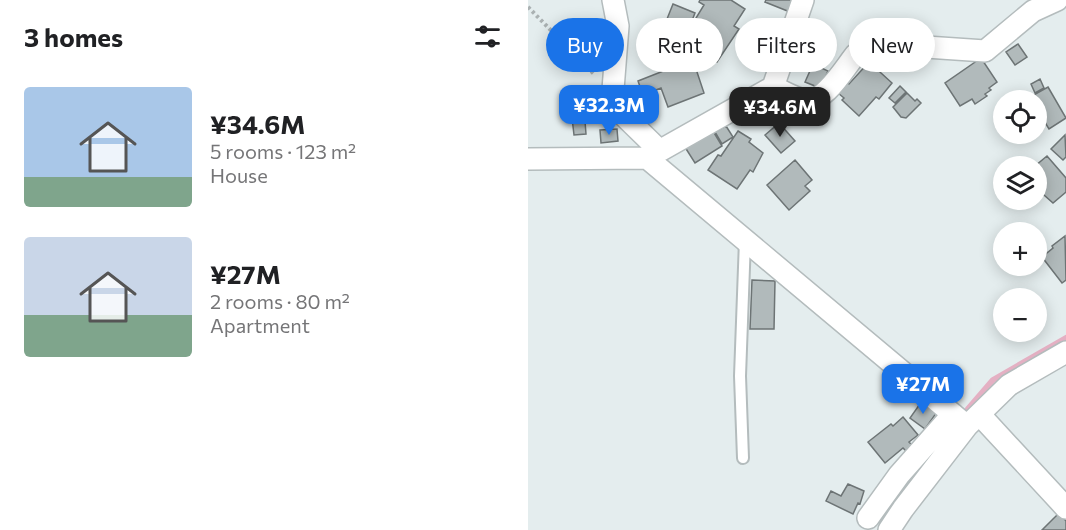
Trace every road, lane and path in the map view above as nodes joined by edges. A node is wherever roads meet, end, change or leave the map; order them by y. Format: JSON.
{"nodes":[{"id":1,"x":613,"y":0,"type":"edge"},
{"id":2,"x":803,"y":0,"type":"edge"},
{"id":3,"x":1057,"y":0,"type":"edge"},
{"id":4,"x":528,"y":7,"type":"edge"},
{"id":5,"x":773,"y":87,"type":"junction"},
{"id":6,"x":612,"y":92,"type":"junction"},
{"id":7,"x":654,"y":154,"type":"junction"},
{"id":8,"x":528,"y":159,"type":"edge"},
{"id":9,"x":745,"y":240,"type":"junction"},
{"id":10,"x":1066,"y":352,"type":"edge"},
{"id":11,"x":967,"y":418,"type":"junction"},
{"id":12,"x":743,"y":458,"type":"dead end"},
{"id":13,"x":1066,"y":508,"type":"edge"},
{"id":14,"x":864,"y":524,"type":"edge"},
{"id":15,"x":891,"y":527,"type":"edge"}],
"edges":[{"from":1,"to":6,"type":"street"},
{"from":2,"to":5,"type":"street"},
{"from":3,"to":5,"type":"street"},
{"from":4,"to":6,"type":"path"},
{"from":5,"to":7,"type":"street"},
{"from":6,"to":7,"type":"street"},
{"from":7,"to":8,"type":"street"},
{"from":7,"to":9,"type":"street"},
{"from":9,"to":11,"type":"street"},
{"from":9,"to":12,"type":"lane"},
{"from":10,"to":11,"type":"street"},
{"from":11,"to":13,"type":"street"},
{"from":11,"to":14,"type":"street"},
{"from":11,"to":15,"type":"street"},
{"from":14,"to":15,"type":"street"}]}
